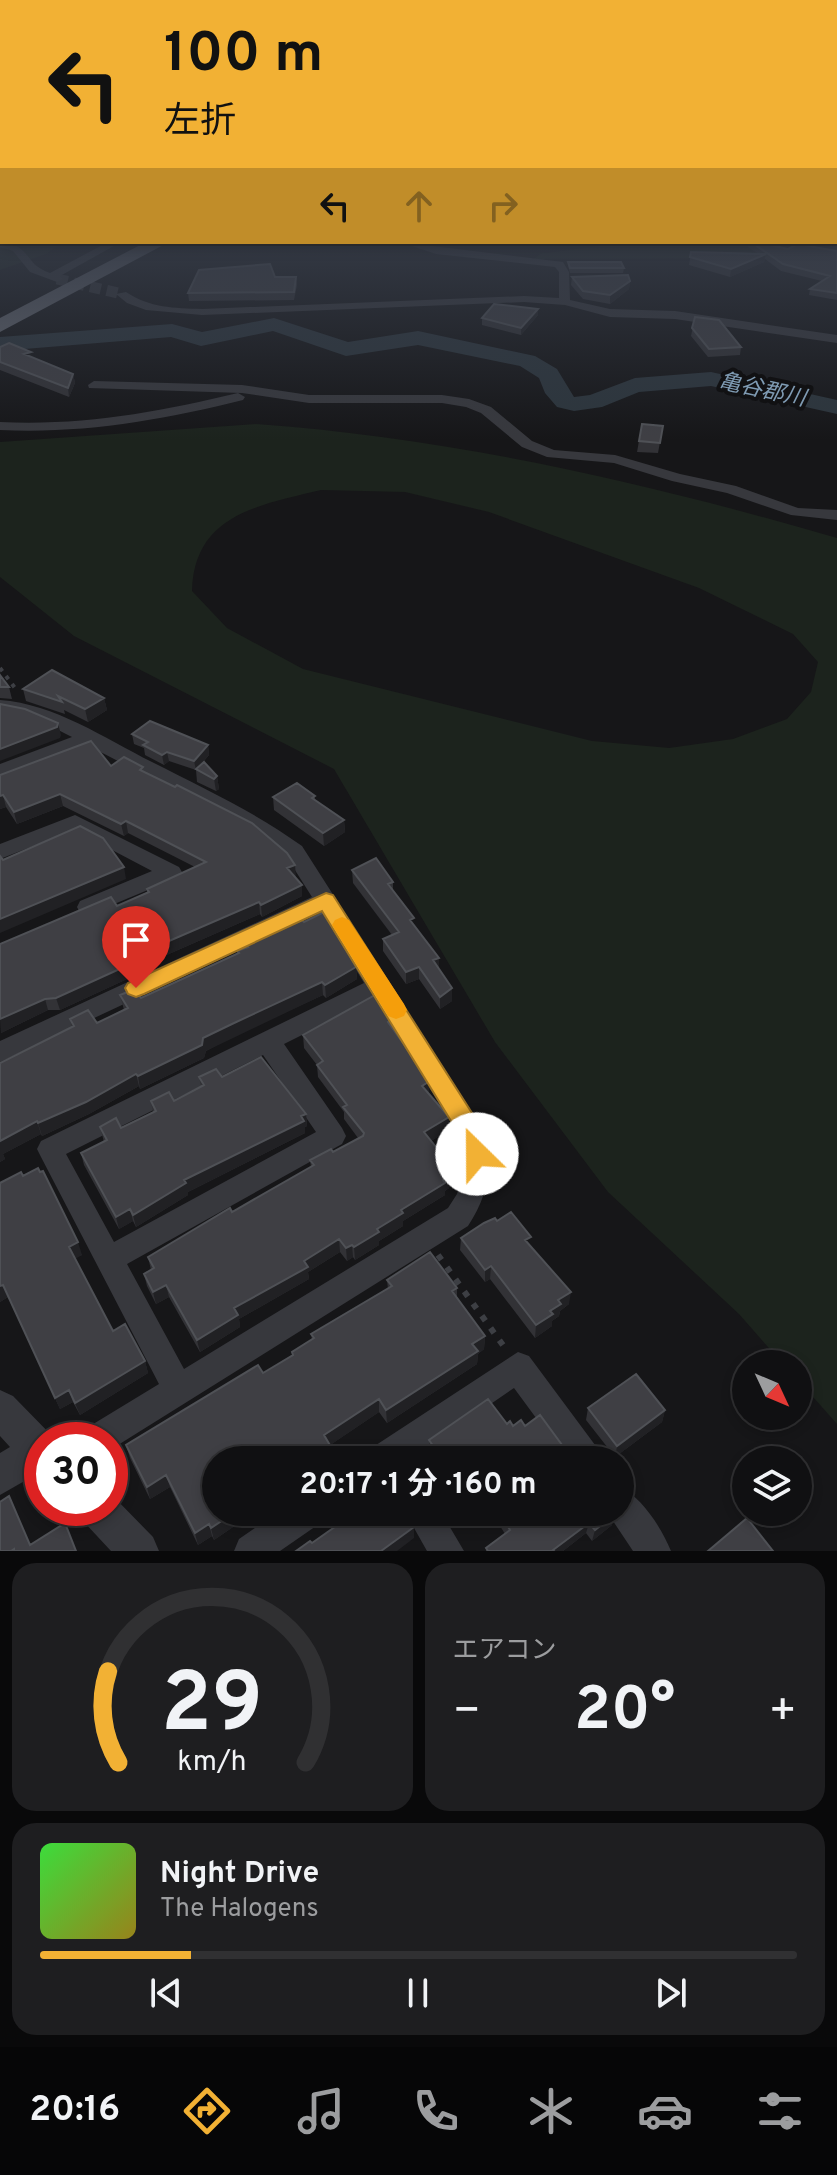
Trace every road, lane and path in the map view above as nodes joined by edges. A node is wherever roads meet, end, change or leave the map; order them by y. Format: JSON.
{"nodes":[{"id":1,"x":45,"y":295,"type":"tunnel mouth"},
{"id":2,"x":50,"y":295,"type":"tunnel mouth"},
{"id":3,"x":124,"y":295,"type":"tunnel mouth"},
{"id":4,"x":564,"y":295,"type":"edge"},
{"id":5,"x":565,"y":302,"type":"junction"},
{"id":6,"x":6,"y":317,"type":"edge"},
{"id":7,"x":837,"y":339,"type":"edge"},
{"id":8,"x":94,"y":385,"type":"dead end"},
{"id":9,"x":262,"y":392,"type":"junction"},
{"id":10,"x":0,"y":426,"type":"edge"},
{"id":11,"x":837,"y":515,"type":"edge"},
{"id":12,"x":0,"y":668,"type":"edge"},
{"id":13,"x":8,"y":707,"type":"edge"},
{"id":14,"x":90,"y":737,"type":"junction"},
{"id":15,"x":0,"y":771,"type":"edge"},
{"id":16,"x":0,"y":852,"type":"edge"},
{"id":17,"x":326,"y":900,"type":"junction"},
{"id":18,"x":71,"y":915,"type":"edge"},
{"id":19,"x":381,"y":985,"type":"junction"},
{"id":20,"x":267,"y":1040,"type":"junction"},
{"id":21,"x":0,"y":1052,"type":"edge"},
{"id":22,"x":427,"y":1239,"type":"junction"},
{"id":23,"x":108,"y":1260,"type":"junction"},
{"id":24,"x":518,"y":1367,"type":"junction"},
{"id":25,"x":178,"y":1389,"type":"junction"},
{"id":26,"x":0,"y":1409,"type":"edge"},
{"id":27,"x":125,"y":1422,"type":"edge"},
{"id":28,"x":24,"y":1434,"type":"edge"},
{"id":29,"x":405,"y":1446,"type":"edge"},
{"id":30,"x":577,"y":1446,"type":"edge"},
{"id":31,"x":24,"y":1461,"type":"edge"},
{"id":32,"x":0,"y":1475,"type":"edge"},
{"id":33,"x":634,"y":1523,"type":"edge"},
{"id":34,"x":115,"y":1526,"type":"edge"},
{"id":35,"x":287,"y":1526,"type":"edge"},
{"id":36,"x":431,"y":1526,"type":"edge"},
{"id":37,"x":139,"y":1551,"type":"edge"},
{"id":38,"x":251,"y":1551,"type":"edge"},
{"id":39,"x":447,"y":1551,"type":"edge"},
{"id":40,"x":654,"y":1551,"type":"edge"}],
"edges":[{"from":1,"to":6,"type":"highway"},
{"from":2,"to":6,"type":"highway"},
{"from":3,"to":5,"type":"street"},
{"from":4,"to":5,"type":"street"},
{"from":5,"to":7,"type":"street"},
{"from":8,"to":9,"type":"street"},
{"from":9,"to":10,"type":"street"},
{"from":9,"to":11,"type":"street"},
{"from":12,"to":13,"type":"path"},
{"from":13,"to":14,"type":"street"},
{"from":14,"to":15,"type":"street"},
{"from":14,"to":17,"type":"street"},
{"from":16,"to":18,"type":"street"},
{"from":17,"to":19,"type":"street"},
{"from":17,"to":21,"type":"street"},
{"from":19,"to":20,"type":"street"},
{"from":19,"to":22,"type":"street"},
{"from":20,"to":23,"type":"street"},
{"from":20,"to":23,"type":"street"},
{"from":22,"to":24,"type":"path"},
{"from":22,"to":25,"type":"street"},
{"from":23,"to":25,"type":"street"},
{"from":24,"to":29,"type":"street"},
{"from":24,"to":30,"type":"street"},
{"from":25,"to":27,"type":"street"},
{"from":26,"to":28,"type":"street"},
{"from":31,"to":32,"type":"street"},
{"from":33,"to":40,"type":"street"},
{"from":34,"to":37,"type":"street"},
{"from":35,"to":38,"type":"street"},
{"from":36,"to":39,"type":"street"}]}
